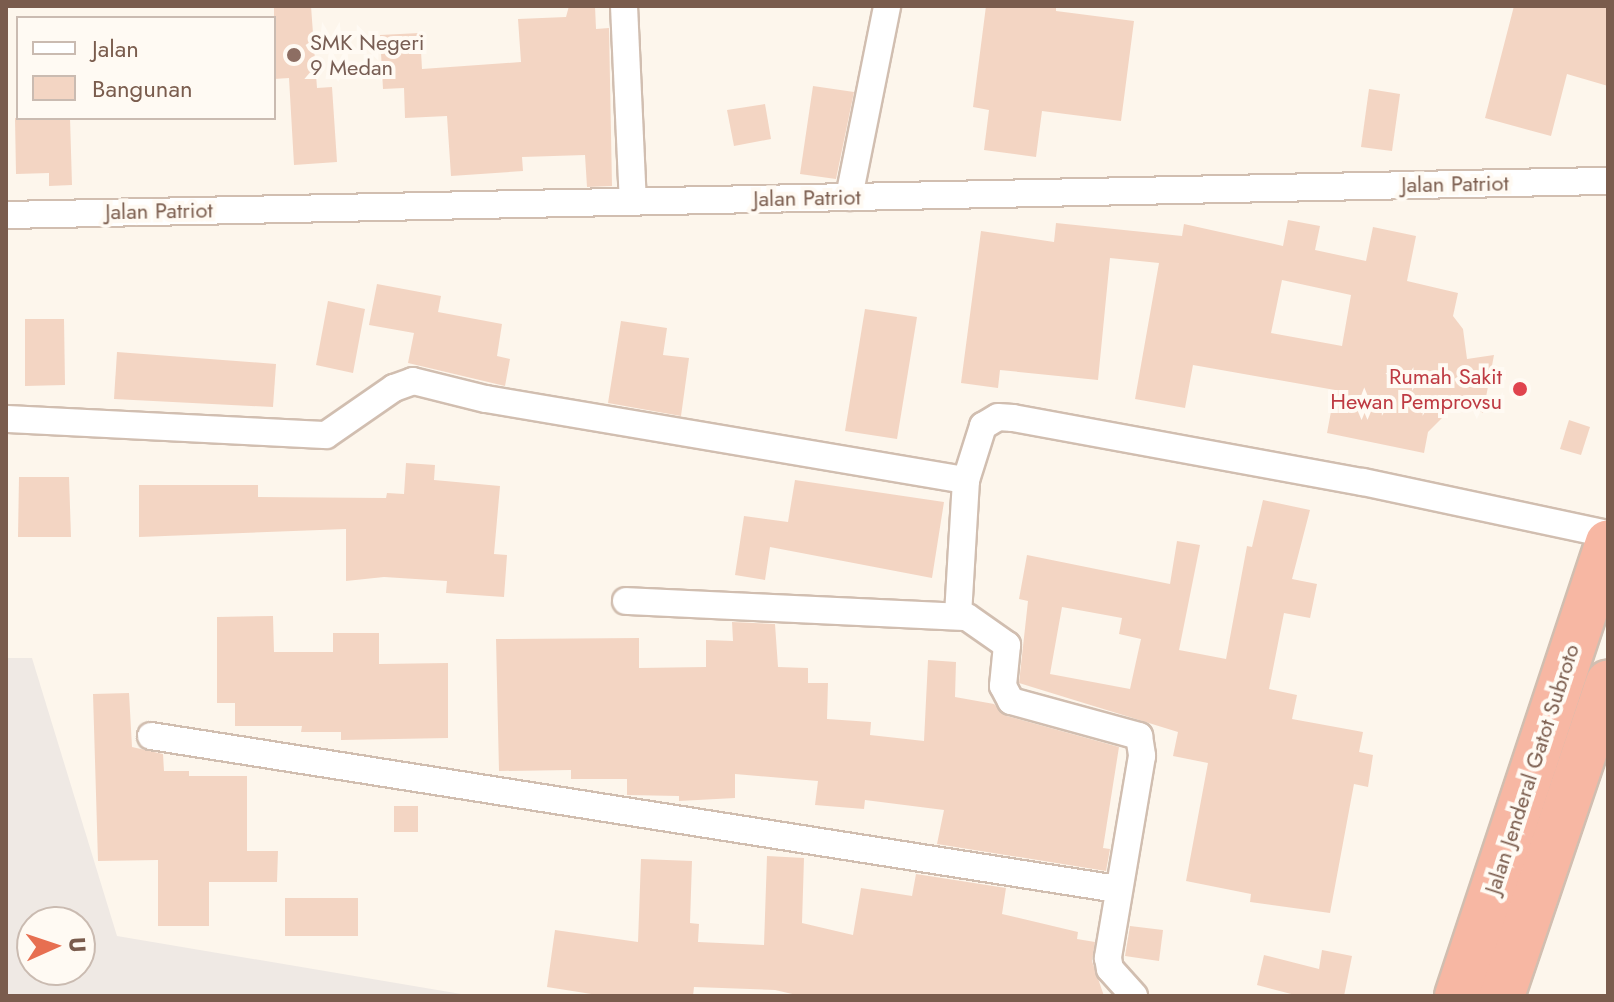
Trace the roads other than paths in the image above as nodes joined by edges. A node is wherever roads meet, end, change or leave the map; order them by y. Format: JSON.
{"nodes":[{"id":1,"x":624,"y":6,"type":"edge"},
{"id":2,"x":887,"y":6,"type":"edge"},
{"id":3,"x":1608,"y":181,"type":"edge"},
{"id":4,"x":849,"y":197,"type":"junction"},
{"id":5,"x":633,"y":202,"type":"junction"},
{"id":6,"x":6,"y":215,"type":"edge"},
{"id":7,"x":6,"y":419,"type":"edge"},
{"id":8,"x":966,"y":480,"type":"junction"},
{"id":9,"x":1608,"y":534,"type":"edge"},
{"id":10,"x":1608,"y":543,"type":"edge"},
{"id":11,"x":626,"y":601,"type":"dead end"},
{"id":12,"x":958,"y":615,"type":"junction"},
{"id":13,"x":1608,"y":682,"type":"edge"},
{"id":14,"x":151,"y":736,"type":"dead end"},
{"id":15,"x":1117,"y":889,"type":"junction"},
{"id":16,"x":1134,"y":996,"type":"edge"},
{"id":17,"x":1457,"y":996,"type":"edge"},
{"id":18,"x":1502,"y":996,"type":"edge"}],
"edges":[{"from":1,"to":5,"type":"street"},
{"from":2,"to":4,"type":"street"},
{"from":3,"to":4,"type":"street","name":"Jalan Patriot"},
{"from":4,"to":5,"type":"street","name":"Jalan Patriot"},
{"from":5,"to":6,"type":"street","name":"Jalan Patriot"},
{"from":7,"to":8,"type":"street"},
{"from":8,"to":9,"type":"street"},
{"from":8,"to":12,"type":"street"},
{"from":10,"to":17,"type":"highway","name":"Jalan Jenderal Gatot Subroto"},
{"from":11,"to":12,"type":"street"},
{"from":12,"to":15,"type":"street"},
{"from":13,"to":18,"type":"highway","name":"Jalan Jenderal Gatot Subroto"},
{"from":14,"to":15,"type":"street"},
{"from":15,"to":16,"type":"street"}]}
